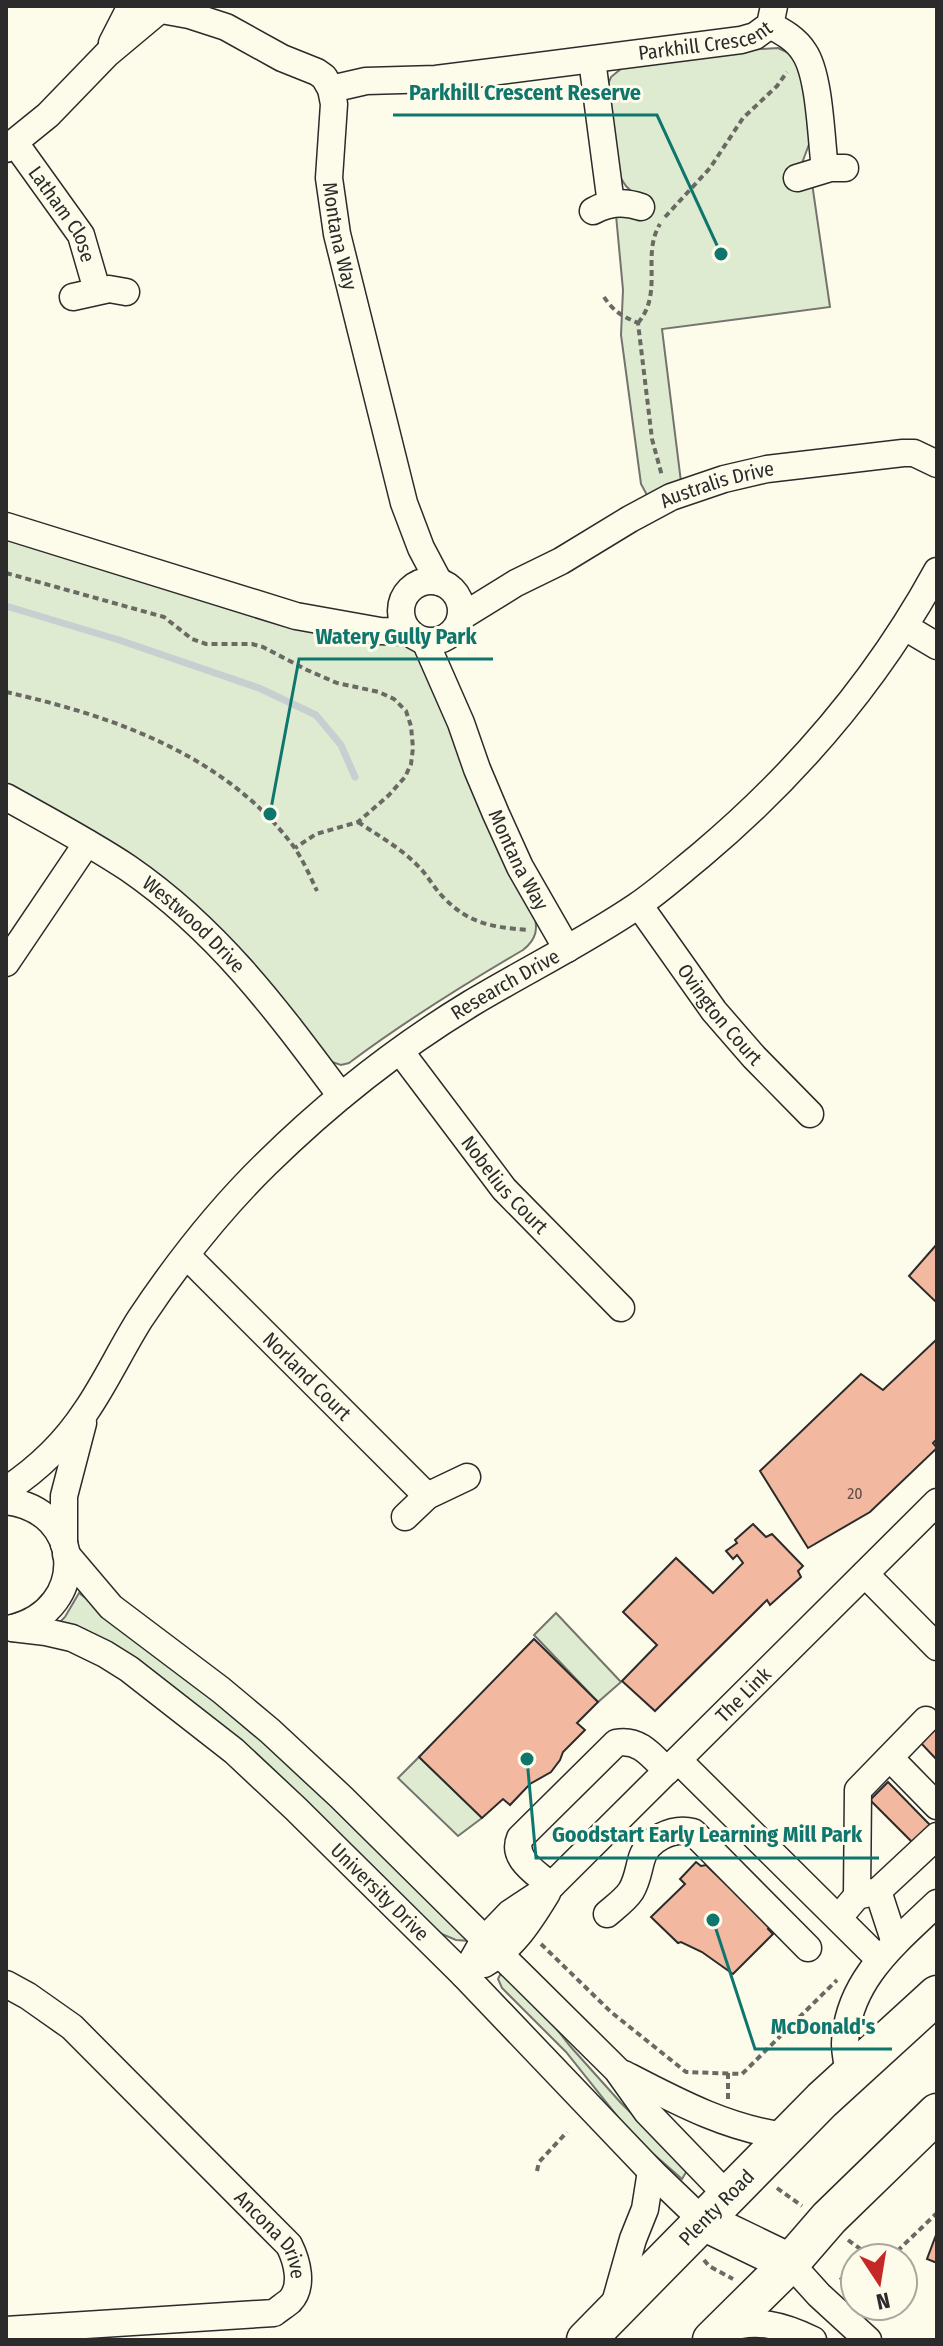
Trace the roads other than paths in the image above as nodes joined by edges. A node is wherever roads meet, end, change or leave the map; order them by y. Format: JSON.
{"nodes":[{"id":1,"x":204,"y":6,"type":"edge"},
{"id":2,"x":154,"y":8,"type":"edge"},
{"id":3,"x":772,"y":16,"type":"edge"},
{"id":4,"x":226,"y":27,"type":"junction"},
{"id":5,"x":592,"y":60,"type":"junction"},
{"id":6,"x":331,"y":89,"type":"junction"},
{"id":7,"x":10,"y":146,"type":"edge"},
{"id":8,"x":797,"y":178,"type":"dead end"},
{"id":9,"x":641,"y":207,"type":"dead end"},
{"id":10,"x":126,"y":292,"type":"dead end"},
{"id":11,"x":937,"y":464,"type":"edge"},
{"id":12,"x":404,"y":503,"type":"junction"},
{"id":13,"x":6,"y":526,"type":"edge"},
{"id":14,"x":937,"y":571,"type":"edge"},
{"id":15,"x":516,"y":583,"type":"junction"},
{"id":16,"x":446,"y":586,"type":"junction"},
{"id":17,"x":406,"y":594,"type":"junction"},
{"id":18,"x":348,"y":625,"type":"junction"},
{"id":19,"x":456,"y":625,"type":"junction"},
{"id":20,"x":905,"y":627,"type":"junction"},
{"id":21,"x":417,"y":637,"type":"junction"},
{"id":22,"x":937,"y":646,"type":"edge"},
{"id":23,"x":461,"y":723,"type":"junction"},
{"id":24,"x":6,"y":797,"type":"edge"},
{"id":25,"x":87,"y":843,"type":"junction"},
{"id":26,"x":639,"y":905,"type":"junction"},
{"id":27,"x":567,"y":949,"type":"junction"},
{"id":28,"x":6,"y":963,"type":"edge"},
{"id":29,"x":400,"y":1051,"type":"junction"},
{"id":30,"x":341,"y":1096,"type":"junction"},
{"id":31,"x":810,"y":1114,"type":"dead end"},
{"id":32,"x":187,"y":1256,"type":"junction"},
{"id":33,"x":621,"y":1308,"type":"dead end"},
{"id":34,"x":86,"y":1412,"type":"junction"},
{"id":35,"x":467,"y":1477,"type":"dead end"},
{"id":36,"x":6,"y":1490,"type":"edge"},
{"id":37,"x":427,"y":1496,"type":"junction"},
{"id":38,"x":6,"y":1501,"type":"edge"},
{"id":39,"x":937,"y":1502,"type":"edge"},
{"id":40,"x":405,"y":1517,"type":"dead end"},
{"id":41,"x":65,"y":1549,"type":"junction"},
{"id":42,"x":865,"y":1574,"type":"junction"},
{"id":43,"x":8,"y":1629,"type":"edge"},
{"id":44,"x":937,"y":1647,"type":"edge"},
{"id":45,"x":926,"y":1720,"type":"dead end"},
{"id":46,"x":890,"y":1758,"type":"junction"},
{"id":47,"x":673,"y":1765,"type":"junction"},
{"id":48,"x":937,"y":1806,"type":"edge"},
{"id":49,"x":937,"y":1836,"type":"edge"},
{"id":50,"x":551,"y":1886,"type":"junction"},
{"id":51,"x":868,"y":1894,"type":"junction"},
{"id":52,"x":937,"y":1903,"type":"edge"},
{"id":53,"x":607,"y":1914,"type":"dead end"},
{"id":54,"x":839,"y":1917,"type":"junction"},
{"id":55,"x":492,"y":1948,"type":"junction"},
{"id":56,"x":808,"y":1948,"type":"dead end"},
{"id":57,"x":887,"y":1951,"type":"junction"},
{"id":58,"x":464,"y":1975,"type":"junction"},
{"id":59,"x":6,"y":1984,"type":"edge"},
{"id":60,"x":937,"y":1995,"type":"edge"},
{"id":61,"x":617,"y":2070,"type":"junction"},
{"id":62,"x":849,"y":2075,"type":"junction"},
{"id":63,"x":937,"y":2113,"type":"edge"},
{"id":64,"x":786,"y":2136,"type":"junction"},
{"id":65,"x":651,"y":2171,"type":"junction"},
{"id":66,"x":728,"y":2195,"type":"junction"},
{"id":67,"x":790,"y":2263,"type":"junction"},
{"id":68,"x":612,"y":2313,"type":"junction"},
{"id":69,"x":6,"y":2330,"type":"edge"},
{"id":70,"x":717,"y":2335,"type":"edge"},
{"id":71,"x":586,"y":2340,"type":"edge"},
{"id":72,"x":813,"y":2340,"type":"edge"},
{"id":73,"x":868,"y":2340,"type":"edge"}],
"edges":[{"from":1,"to":4,"type":"street"},
{"from":2,"to":4,"type":"street"},
{"from":2,"to":7,"type":"street"},
{"from":3,"to":5,"type":"street","name":"Parkhill Crescent"},
{"from":3,"to":8,"type":"street"},
{"from":4,"to":6,"type":"street"},
{"from":5,"to":6,"type":"street","name":"Parkhill Crescent"},
{"from":5,"to":9,"type":"street"},
{"from":6,"to":12,"type":"street","name":"Montana Way"},
{"from":7,"to":10,"type":"street","name":"Latham Close"},
{"from":11,"to":15,"type":"street","name":"Australis Drive"},
{"from":12,"to":16,"type":"street","name":"Montana Way"},
{"from":12,"to":17,"type":"street","name":"Montana Way"},
{"from":13,"to":18,"type":"street"},
{"from":14,"to":20,"type":"street","name":"Research Drive"},
{"from":15,"to":16,"type":"street","name":"Australis Drive"},
{"from":15,"to":19,"type":"street","name":"Australis Drive"},
{"from":16,"to":17,"type":"street"},
{"from":16,"to":19,"type":"street"},
{"from":17,"to":18,"type":"street"},
{"from":17,"to":21,"type":"street"},
{"from":18,"to":21,"type":"street"},
{"from":19,"to":21,"type":"street"},
{"from":19,"to":23,"type":"street","name":"Montana Way"},
{"from":20,"to":22,"type":"street"},
{"from":20,"to":26,"type":"street","name":"Research Drive"},
{"from":21,"to":23,"type":"street","name":"Montana Way"},
{"from":23,"to":27,"type":"street","name":"Montana Way"},
{"from":24,"to":25,"type":"street","name":"Westwood Drive"},
{"from":25,"to":28,"type":"street"},
{"from":25,"to":30,"type":"street","name":"Westwood Drive"},
{"from":26,"to":27,"type":"street","name":"Research Drive"},
{"from":26,"to":31,"type":"street","name":"Ovington Court"},
{"from":27,"to":29,"type":"street","name":"Research Drive"},
{"from":29,"to":30,"type":"street","name":"Research Drive"},
{"from":29,"to":33,"type":"street","name":"Nobelius Court"},
{"from":30,"to":32,"type":"street","name":"Research Drive"},
{"from":32,"to":34,"type":"street","name":"Research Drive"},
{"from":32,"to":37,"type":"street","name":"Norland Court"},
{"from":34,"to":36,"type":"street","name":"Research Drive"},
{"from":34,"to":41,"type":"street","name":"Research Drive"},
{"from":35,"to":37,"type":"street"},
{"from":37,"to":40,"type":"street"},
{"from":38,"to":41,"type":"street","name":"University Drive"},
{"from":39,"to":42,"type":"street","name":"The Link"},
{"from":41,"to":43,"type":"street","name":"Research Drive"},
{"from":41,"to":55,"type":"street","name":"University Drive"},
{"from":42,"to":44,"type":"street"},
{"from":42,"to":47,"type":"street","name":"The Link"},
{"from":43,"to":58,"type":"street","name":"University Drive"},
{"from":45,"to":46,"type":"street"},
{"from":46,"to":48,"type":"street"},
{"from":46,"to":51,"type":"street"},
{"from":47,"to":50,"type":"street","name":"The Link"},
{"from":47,"to":50,"type":"street"},
{"from":47,"to":54,"type":"street"},
{"from":49,"to":51,"type":"street"},
{"from":50,"to":55,"type":"street","name":"The Link"},
{"from":50,"to":55,"type":"street","name":"The Link"},
{"from":51,"to":54,"type":"street"},
{"from":51,"to":57,"type":"street"},
{"from":52,"to":57,"type":"street"},
{"from":53,"to":56,"type":"street"},
{"from":54,"to":57,"type":"street"},
{"from":55,"to":58,"type":"street"},
{"from":55,"to":61,"type":"street","name":"University Drive"},
{"from":57,"to":62,"type":"street"},
{"from":58,"to":65,"type":"street","name":"University Drive"},
{"from":59,"to":69,"type":"street","name":"Ancona Drive"},
{"from":60,"to":62,"type":"highway","name":"Plenty Road"},
{"from":61,"to":64,"type":"street","name":"University Drive"},
{"from":61,"to":66,"type":"street","name":"University Drive"},
{"from":62,"to":64,"type":"highway","name":"Plenty Road"},
{"from":63,"to":67,"type":"highway"},
{"from":64,"to":66,"type":"highway","name":"Plenty Road"},
{"from":65,"to":66,"type":"street","name":"University Drive"},
{"from":65,"to":68,"type":"street"},
{"from":66,"to":67,"type":"highway"},
{"from":66,"to":68,"type":"highway","name":"Plenty Road"},
{"from":67,"to":70,"type":"highway"},
{"from":67,"to":73,"type":"street"},
{"from":68,"to":71,"type":"highway","name":"Plenty Road"},
{"from":70,"to":72,"type":"street"}]}
